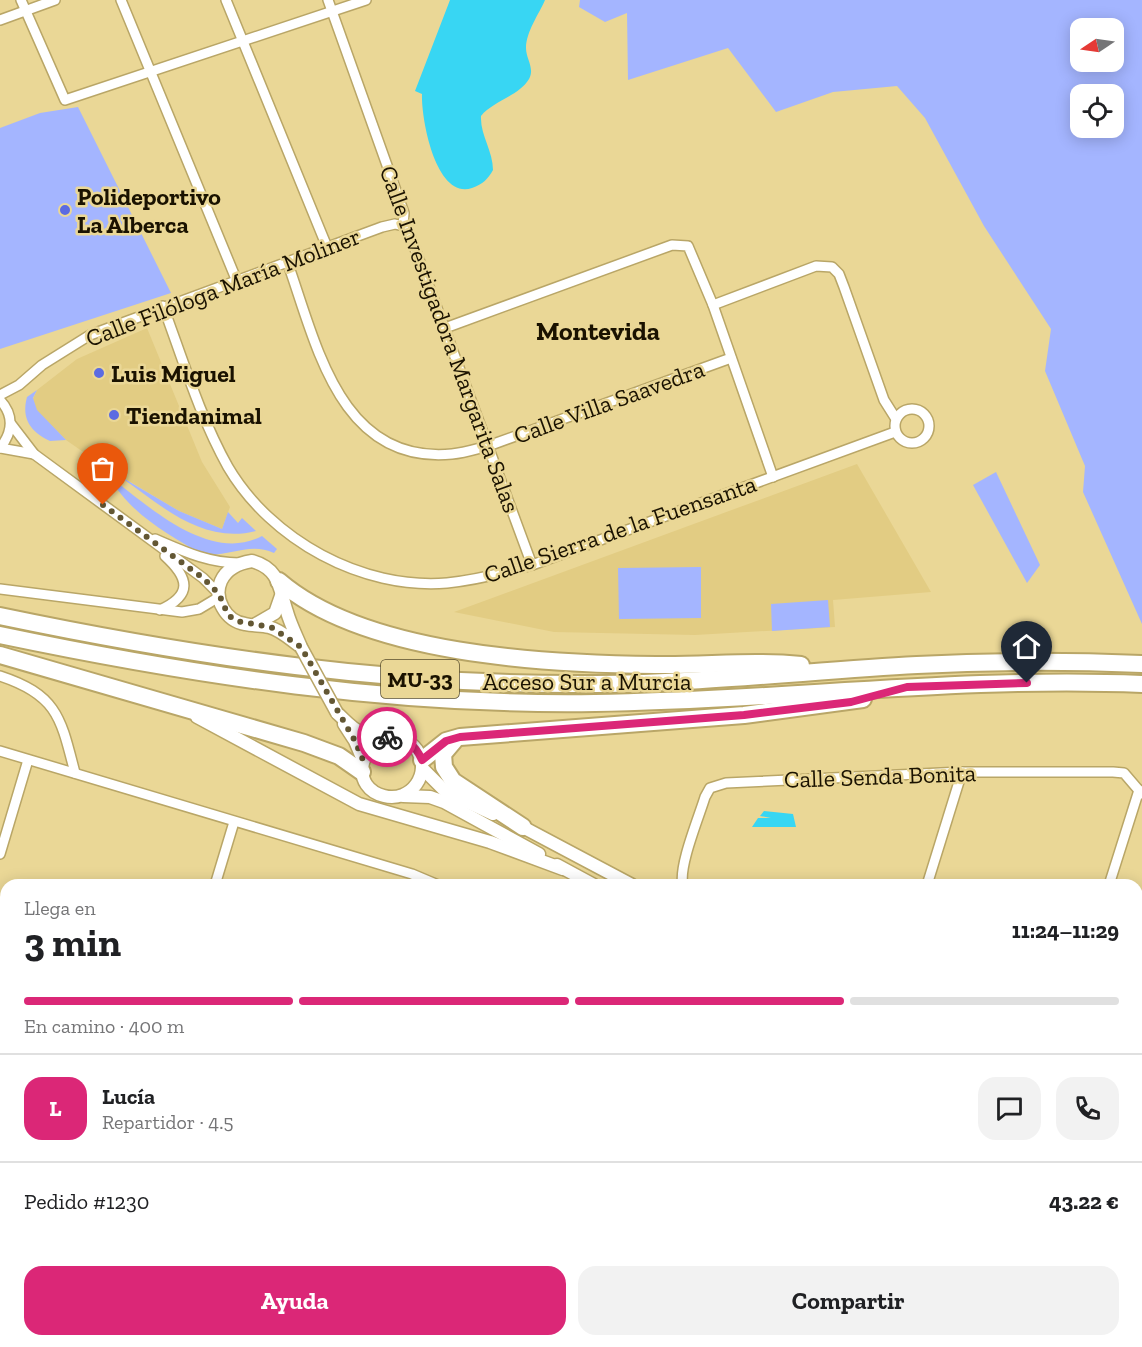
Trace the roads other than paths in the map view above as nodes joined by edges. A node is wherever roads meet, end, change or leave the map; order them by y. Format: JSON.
{"nodes":[{"id":1,"x":21,"y":0,"type":"edge"},
{"id":2,"x":56,"y":0,"type":"edge"},
{"id":3,"x":121,"y":0,"type":"edge"},
{"id":4,"x":226,"y":0,"type":"edge"},
{"id":5,"x":328,"y":0,"type":"edge"},
{"id":6,"x":366,"y":0,"type":"edge"},
{"id":7,"x":25,"y":11,"type":"junction"},
{"id":8,"x":333,"y":11,"type":"junction"},
{"id":9,"x":0,"y":20,"type":"edge"},
{"id":10,"x":243,"y":41,"type":"junction"},
{"id":11,"x":150,"y":72,"type":"junction"},
{"id":12,"x":403,"y":226,"type":"junction"},
{"id":13,"x":327,"y":247,"type":"junction"},
{"id":14,"x":287,"y":261,"type":"junction"},
{"id":15,"x":236,"y":279,"type":"junction"},
{"id":16,"x":713,"y":305,"type":"junction"},
{"id":17,"x":163,"y":306,"type":"junction"},
{"id":18,"x":445,"y":328,"type":"junction"},
{"id":19,"x":731,"y":358,"type":"junction"},
{"id":20,"x":19,"y":385,"type":"junction"},
{"id":21,"x":0,"y":395,"type":"edge"},
{"id":22,"x":0,"y":400,"type":"edge"},
{"id":23,"x":8,"y":409,"type":"junction"},
{"id":24,"x":896,"y":419,"type":"junction"},
{"id":25,"x":11,"y":424,"type":"junction"},
{"id":26,"x":895,"y":432,"type":"junction"},
{"id":27,"x":488,"y":446,"type":"junction"},
{"id":28,"x":0,"y":448,"type":"edge"},
{"id":29,"x":34,"y":454,"type":"junction"},
{"id":30,"x":773,"y":477,"type":"junction"},
{"id":31,"x":137,"y":530,"type":"junction"},
{"id":32,"x":240,"y":563,"type":"junction"},
{"id":33,"x":532,"y":565,"type":"junction"},
{"id":34,"x":281,"y":586,"type":"junction"},
{"id":35,"x":0,"y":589,"type":"edge"},
{"id":36,"x":219,"y":596,"type":"junction"},
{"id":37,"x":160,"y":610,"type":"junction"},
{"id":38,"x":0,"y":616,"type":"edge"},
{"id":39,"x":256,"y":624,"type":"junction"},
{"id":40,"x":0,"y":635,"type":"edge"},
{"id":41,"x":301,"y":647,"type":"junction"},
{"id":42,"x":0,"y":655,"type":"edge"},
{"id":43,"x":1142,"y":664,"type":"edge"},
{"id":44,"x":844,"y":670,"type":"junction"},
{"id":45,"x":0,"y":676,"type":"edge"},
{"id":46,"x":1142,"y":684,"type":"edge"},
{"id":47,"x":907,"y":687,"type":"junction"},
{"id":48,"x":183,"y":710,"type":"junction"},
{"id":49,"x":337,"y":713,"type":"junction"},
{"id":50,"x":388,"y":737,"type":"junction"},
{"id":51,"x":460,"y":737,"type":"junction"},
{"id":52,"x":0,"y":751,"type":"edge"},
{"id":53,"x":28,"y":760,"type":"junction"},
{"id":54,"x":422,"y":764,"type":"junction"},
{"id":55,"x":363,"y":766,"type":"junction"},
{"id":56,"x":962,"y":772,"type":"junction"},
{"id":57,"x":75,"y":773,"type":"junction"},
{"id":58,"x":1140,"y":792,"type":"edge"},
{"id":59,"x":402,"y":796,"type":"junction"},
{"id":60,"x":234,"y":822,"type":"junction"},
{"id":61,"x":523,"y":827,"type":"junction"},
{"id":62,"x":0,"y":854,"type":"edge"},
{"id":63,"x":563,"y":869,"type":"junction"},
{"id":64,"x":217,"y":879,"type":"edge"},
{"id":65,"x":423,"y":879,"type":"edge"},
{"id":66,"x":582,"y":879,"type":"edge"},
{"id":67,"x":621,"y":879,"type":"edge"},
{"id":68,"x":681,"y":879,"type":"edge"},
{"id":69,"x":929,"y":879,"type":"edge"},
{"id":70,"x":1111,"y":879,"type":"edge"}],
"edges":[{"from":1,"to":7,"type":"street"},
{"from":2,"to":7,"type":"street"},
{"from":3,"to":11,"type":"street"},
{"from":4,"to":10,"type":"street"},
{"from":5,"to":8,"type":"street","name":"Calle Investigadora Margarita Salas"},
{"from":6,"to":8,"type":"street"},
{"from":7,"to":9,"type":"street"},
{"from":7,"to":11,"type":"street"},
{"from":8,"to":10,"type":"street"},
{"from":8,"to":12,"type":"street","name":"Calle Investigadora Margarita Salas"},
{"from":10,"to":11,"type":"street"},
{"from":10,"to":13,"type":"street"},
{"from":11,"to":15,"type":"street"},
{"from":12,"to":13,"type":"street","name":"Calle Filóloga María Moliner"},
{"from":12,"to":18,"type":"street","name":"Calle Investigadora Margarita Salas"},
{"from":13,"to":14,"type":"street","name":"Calle Filóloga María Moliner"},
{"from":14,"to":15,"type":"street","name":"Calle Filóloga María Moliner"},
{"from":14,"to":27,"type":"street","name":"Calle Villa Saavedra"},
{"from":15,"to":17,"type":"street","name":"Calle Filóloga María Moliner"},
{"from":16,"to":18,"type":"street"},
{"from":16,"to":19,"type":"street"},
{"from":16,"to":24,"type":"street"},
{"from":17,"to":20,"type":"street","name":"Calle Filóloga María Moliner"},
{"from":17,"to":33,"type":"street","name":"Calle Sierra de la Fuensanta"},
{"from":18,"to":27,"type":"street","name":"Calle Investigadora Margarita Salas"},
{"from":19,"to":27,"type":"street","name":"Calle Villa Saavedra"},
{"from":19,"to":30,"type":"street"},
{"from":20,"to":21,"type":"street","name":"Calle Filóloga María Moliner"},
{"from":20,"to":23,"type":"street","name":"Calle Filóloga María Moliner"},
{"from":22,"to":23,"type":"street"},
{"from":23,"to":25,"type":"street"},
{"from":24,"to":26,"type":"street"},
{"from":24,"to":26,"type":"street"},
{"from":25,"to":28,"type":"street"},
{"from":25,"to":29,"type":"street"},
{"from":26,"to":30,"type":"street","name":"Calle Sierra de la Fuensanta"},
{"from":27,"to":33,"type":"street","name":"Calle Investigadora Margarita Salas"},
{"from":28,"to":29,"type":"street"},
{"from":29,"to":31,"type":"street"},
{"from":30,"to":33,"type":"street","name":"Calle Sierra de la Fuensanta"},
{"from":31,"to":32,"type":"street"},
{"from":31,"to":36,"type":"street"},
{"from":31,"to":37,"type":"street"},
{"from":32,"to":34,"type":"street"},
{"from":32,"to":36,"type":"street"},
{"from":34,"to":39,"type":"street"},
{"from":34,"to":41,"type":"street"},
{"from":34,"to":44,"type":"highway"},
{"from":35,"to":37,"type":"street"},
{"from":36,"to":37,"type":"street"},
{"from":36,"to":39,"type":"street"},
{"from":38,"to":44,"type":"highway","name":"Acceso Sur a Murcia","number":"MU-33"},
{"from":39,"to":41,"type":"street"},
{"from":40,"to":47,"type":"highway","name":"Acceso Sur a Murcia","number":"MU-33"},
{"from":41,"to":49,"type":"street","bridge":true},
{"from":42,"to":48,"type":"highway"},
{"from":43,"to":44,"type":"highway","name":"Acceso Sur a Murcia","number":"MU-33"},
{"from":45,"to":57,"type":"street"},
{"from":46,"to":47,"type":"highway","name":"Acceso Sur a Murcia","number":"MU-33"},
{"from":47,"to":51,"type":"highway"},
{"from":48,"to":55,"type":"highway"},
{"from":48,"to":63,"type":"street"},
{"from":49,"to":50,"type":"street"},
{"from":49,"to":55,"type":"street"},
{"from":50,"to":54,"type":"street"},
{"from":50,"to":55,"type":"street"},
{"from":51,"to":54,"type":"highway"},
{"from":51,"to":61,"type":"highway"},
{"from":52,"to":53,"type":"street"},
{"from":53,"to":57,"type":"street"},
{"from":53,"to":62,"type":"street"},
{"from":54,"to":59,"type":"street"},
{"from":54,"to":61,"type":"street"},
{"from":55,"to":59,"type":"street"},
{"from":56,"to":58,"type":"street","name":"Calle Senda Bonita"},
{"from":56,"to":68,"type":"street","name":"Calle Senda Bonita"},
{"from":56,"to":69,"type":"street"},
{"from":57,"to":60,"type":"street"},
{"from":58,"to":70,"type":"street"},
{"from":59,"to":63,"type":"street"},
{"from":60,"to":64,"type":"street"},
{"from":60,"to":65,"type":"street"},
{"from":61,"to":67,"type":"street"},
{"from":63,"to":66,"type":"street"}]}
